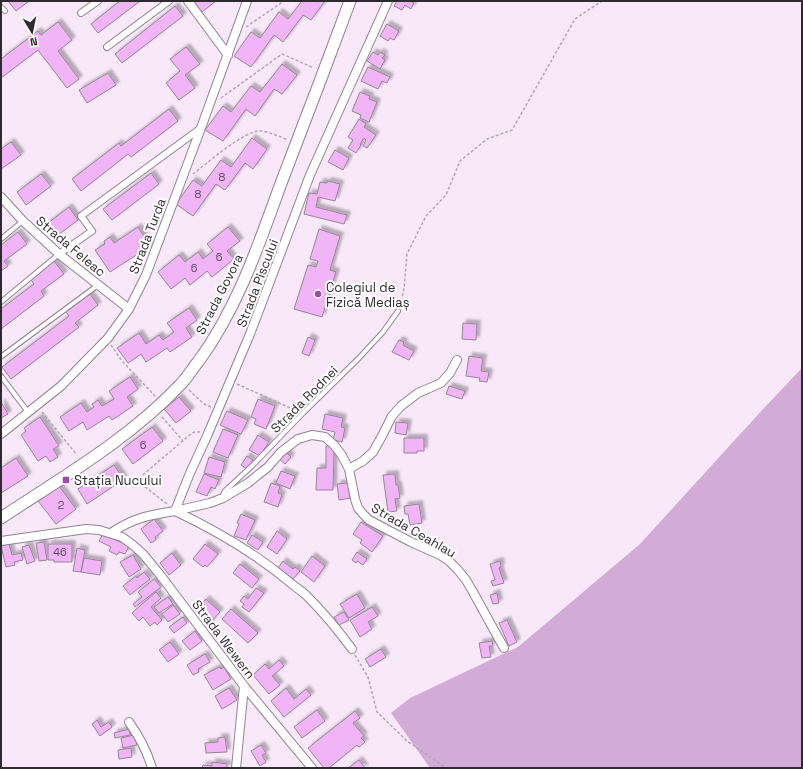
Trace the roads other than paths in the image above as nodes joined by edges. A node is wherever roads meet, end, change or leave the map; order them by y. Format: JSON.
{"nodes":[{"id":1,"x":98,"y":1,"type":"edge"},
{"id":2,"x":169,"y":1,"type":"edge"},
{"id":3,"x":188,"y":1,"type":"edge"},
{"id":4,"x":247,"y":1,"type":"edge"},
{"id":5,"x":350,"y":1,"type":"edge"},
{"id":6,"x":388,"y":1,"type":"edge"},
{"id":7,"x":1,"y":7,"type":"edge"},
{"id":8,"x":5,"y":11,"type":"dead end"},
{"id":9,"x":81,"y":13,"type":"dead end"},
{"id":10,"x":107,"y":48,"type":"dead end"},
{"id":11,"x":228,"y":55,"type":"junction"},
{"id":12,"x":201,"y":128,"type":"junction"},
{"id":13,"x":1,"y":197,"type":"edge"},
{"id":14,"x":23,"y":221,"type":"junction"},
{"id":15,"x":1,"y":239,"type":"edge"},
{"id":16,"x":59,"y":254,"type":"junction"},
{"id":17,"x":98,"y":285,"type":"junction"},
{"id":18,"x":1,"y":302,"type":"edge"},
{"id":19,"x":130,"y":309,"type":"junction"},
{"id":20,"x":398,"y":311,"type":"road end"},
{"id":21,"x":2,"y":356,"type":"dead end"},
{"id":22,"x":457,"y":360,"type":"dead end"},
{"id":23,"x":1,"y":376,"type":"edge"},
{"id":24,"x":28,"y":413,"type":"junction"},
{"id":25,"x":1,"y":434,"type":"edge"},
{"id":26,"x":349,"y":469,"type":"junction"},
{"id":27,"x":223,"y":498,"type":"junction"},
{"id":28,"x":175,"y":510,"type":"junction"},
{"id":29,"x":1,"y":518,"type":"edge"},
{"id":30,"x":111,"y":533,"type":"junction"},
{"id":31,"x":1,"y":541,"type":"edge"},
{"id":32,"x":504,"y":648,"type":"dead end"},
{"id":33,"x":352,"y":649,"type":"road end"},
{"id":34,"x":244,"y":686,"type":"junction"},
{"id":35,"x":129,"y":722,"type":"dead end"},
{"id":36,"x":152,"y":768,"type":"edge"},
{"id":37,"x":236,"y":768,"type":"edge"},
{"id":38,"x":312,"y":768,"type":"edge"}],
"edges":[{"from":1,"to":9,"type":"street"},
{"from":2,"to":10,"type":"street"},
{"from":3,"to":11,"type":"street"},
{"from":4,"to":11,"type":"street","name":"Strada Turda"},
{"from":5,"to":29,"type":"main road","name":"Strada Govora"},
{"from":6,"to":28,"type":"street","name":"Strada Piscului"},
{"from":7,"to":8,"type":"lane"},
{"from":11,"to":12,"type":"street","name":"Strada Turda"},
{"from":12,"to":16,"type":"street"},
{"from":12,"to":19,"type":"street","name":"Strada Turda"},
{"from":13,"to":14,"type":"street","name":"Strada Feleac"},
{"from":14,"to":15,"type":"lane"},
{"from":14,"to":16,"type":"street","name":"Strada Feleac"},
{"from":16,"to":17,"type":"street","name":"Strada Feleac"},
{"from":16,"to":18,"type":"lane"},
{"from":17,"to":19,"type":"street","name":"Strada Feleac"},
{"from":17,"to":21,"type":"lane"},
{"from":19,"to":24,"type":"street","name":"Strada Turda"},
{"from":20,"to":27,"type":"lane","name":"Strada Rodnei"},
{"from":22,"to":26,"type":"street"},
{"from":23,"to":24,"type":"lane"},
{"from":24,"to":25,"type":"street","name":"Strada Turda"},
{"from":26,"to":27,"type":"street","name":"Strada Ceahlau"},
{"from":26,"to":32,"type":"street","name":"Strada Ceahlau"},
{"from":27,"to":28,"type":"street","name":"Strada Ceahlau"},
{"from":28,"to":30,"type":"street"},
{"from":28,"to":33,"type":"street"},
{"from":30,"to":31,"type":"street","name":"Strada Wewern"},
{"from":30,"to":34,"type":"street","name":"Strada Wewern"},
{"from":34,"to":37,"type":"street"},
{"from":34,"to":38,"type":"street","name":"Strada Wewern"},
{"from":35,"to":36,"type":"street"}]}
